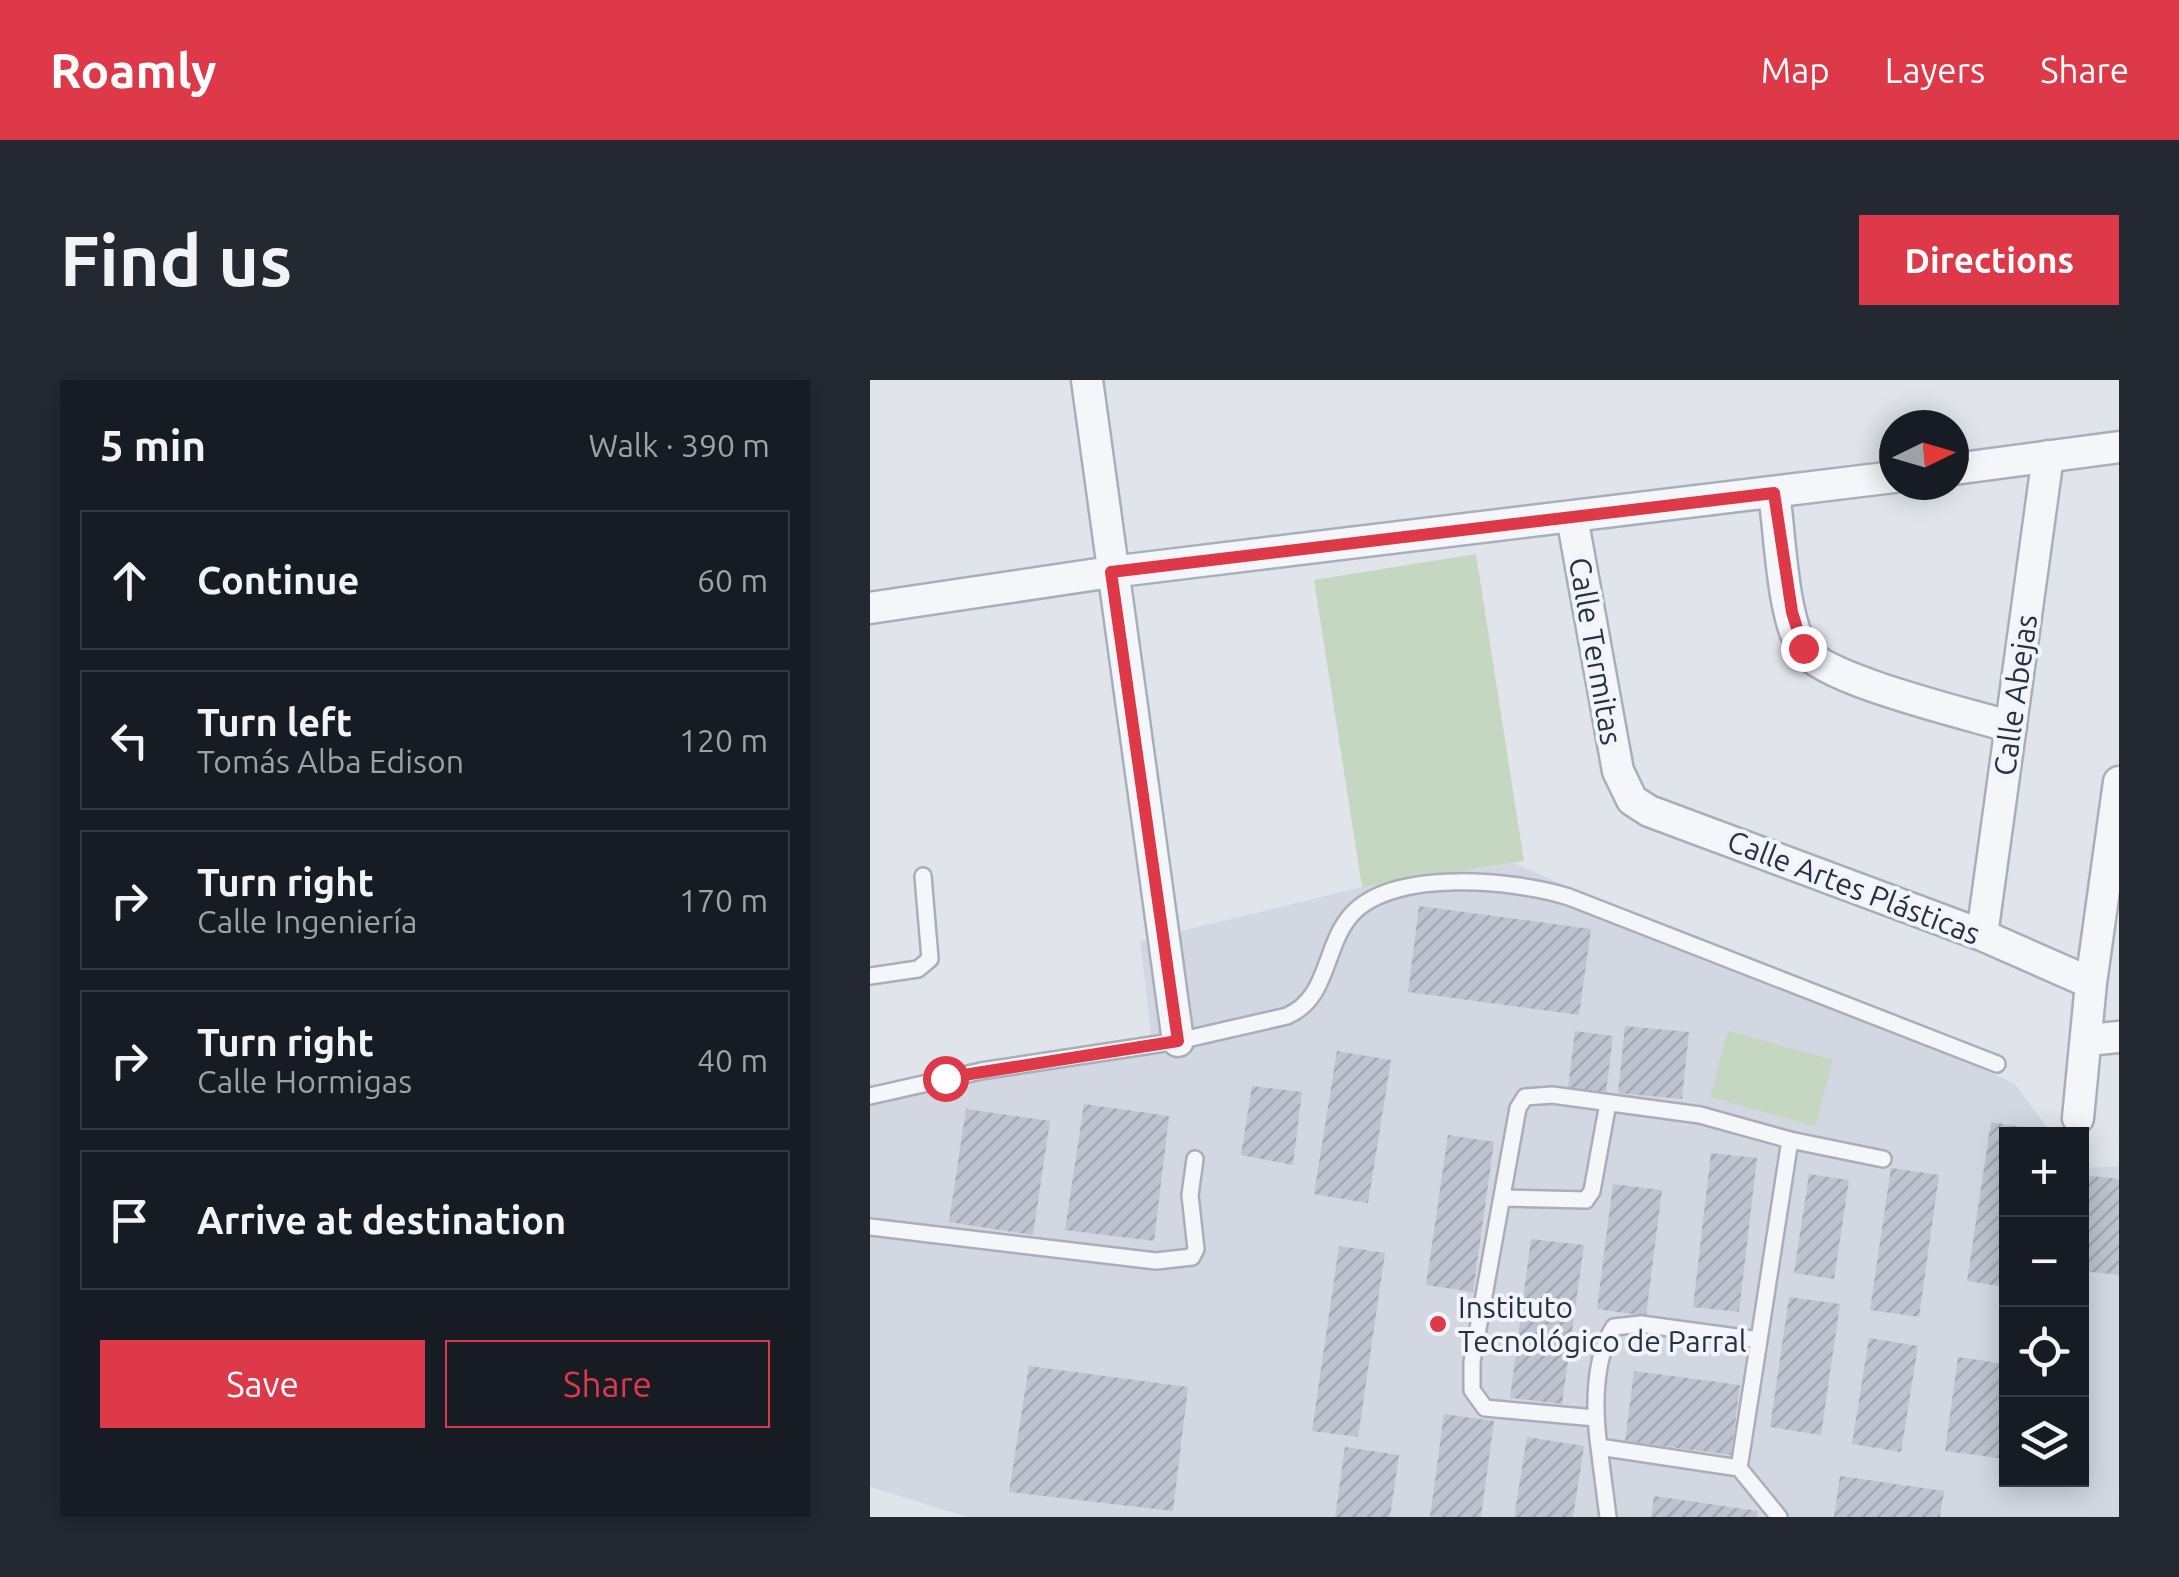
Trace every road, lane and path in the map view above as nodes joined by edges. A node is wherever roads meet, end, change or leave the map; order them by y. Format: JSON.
{"nodes":[{"id":1,"x":1088,"y":380,"type":"edge"},
{"id":2,"x":2119,"y":447,"type":"edge"},
{"id":3,"x":2048,"y":456,"type":"junction"},
{"id":4,"x":1969,"y":466,"type":"edge"},
{"id":5,"x":1879,"y":479,"type":"edge"},
{"id":6,"x":1774,"y":493,"type":"junction"},
{"id":7,"x":1572,"y":517,"type":"junction"},
{"id":8,"x":1111,"y":572,"type":"junction"},
{"id":9,"x":870,"y":608,"type":"edge"},
{"id":10,"x":2010,"y":727,"type":"junction"},
{"id":11,"x":2119,"y":782,"type":"edge"},
{"id":12,"x":1622,"y":786,"type":"joint"},
{"id":13,"x":923,"y":876,"type":"dead end"},
{"id":14,"x":1982,"y":935,"type":"junction"},
{"id":15,"x":870,"y":976,"type":"edge"},
{"id":16,"x":2091,"y":984,"type":"junction"},
{"id":17,"x":2119,"y":1037,"type":"edge"},
{"id":18,"x":2088,"y":1040,"type":"junction"},
{"id":19,"x":1178,"y":1041,"type":"junction"},
{"id":20,"x":1997,"y":1064,"type":"dead end"},
{"id":21,"x":870,"y":1096,"type":"edge"},
{"id":22,"x":1608,"y":1103,"type":"junction"},
{"id":23,"x":2078,"y":1118,"type":"dead end"},
{"id":24,"x":1790,"y":1140,"type":"junction"},
{"id":25,"x":1195,"y":1159,"type":"dead end"},
{"id":26,"x":1884,"y":1159,"type":"dead end"},
{"id":27,"x":1502,"y":1198,"type":"junction"},
{"id":28,"x":870,"y":1227,"type":"edge"},
{"id":29,"x":1759,"y":1340,"type":"junction"},
{"id":30,"x":1595,"y":1418,"type":"junction"},
{"id":31,"x":1599,"y":1447,"type":"junction"},
{"id":32,"x":1739,"y":1468,"type":"junction"},
{"id":33,"x":1608,"y":1517,"type":"edge"},
{"id":34,"x":1779,"y":1517,"type":"edge"}],
"edges":[{"from":1,"to":8,"type":"street"},
{"from":2,"to":3,"type":"street"},
{"from":3,"to":4,"type":"street"},
{"from":3,"to":10,"type":"street","name":"Calle Abejas"},
{"from":5,"to":6,"type":"street"},
{"from":6,"to":7,"type":"street"},
{"from":6,"to":10,"type":"street"},
{"from":7,"to":8,"type":"street"},
{"from":7,"to":12,"type":"street","name":"Calle Termitas"},
{"from":8,"to":9,"type":"street"},
{"from":8,"to":19,"type":"street"},
{"from":10,"to":14,"type":"street","name":"Calle Abejas"},
{"from":11,"to":16,"type":"street"},
{"from":12,"to":14,"type":"street","name":"Calle Artes Plásticas"},
{"from":13,"to":15,"type":"lane"},
{"from":14,"to":16,"type":"street","name":"Calle Artes Plásticas"},
{"from":16,"to":18,"type":"street"},
{"from":17,"to":18,"type":"street"},
{"from":18,"to":23,"type":"street"},
{"from":19,"to":20,"type":"lane"},
{"from":19,"to":21,"type":"lane"},
{"from":22,"to":24,"type":"lane"},
{"from":22,"to":27,"type":"lane"},
{"from":22,"to":27,"type":"lane"},
{"from":24,"to":26,"type":"lane"},
{"from":24,"to":29,"type":"lane"},
{"from":25,"to":28,"type":"lane"},
{"from":27,"to":30,"type":"lane"},
{"from":29,"to":30,"type":"lane"},
{"from":29,"to":32,"type":"lane"},
{"from":30,"to":31,"type":"lane"},
{"from":31,"to":32,"type":"lane"},
{"from":31,"to":33,"type":"lane"},
{"from":32,"to":34,"type":"lane"}]}
